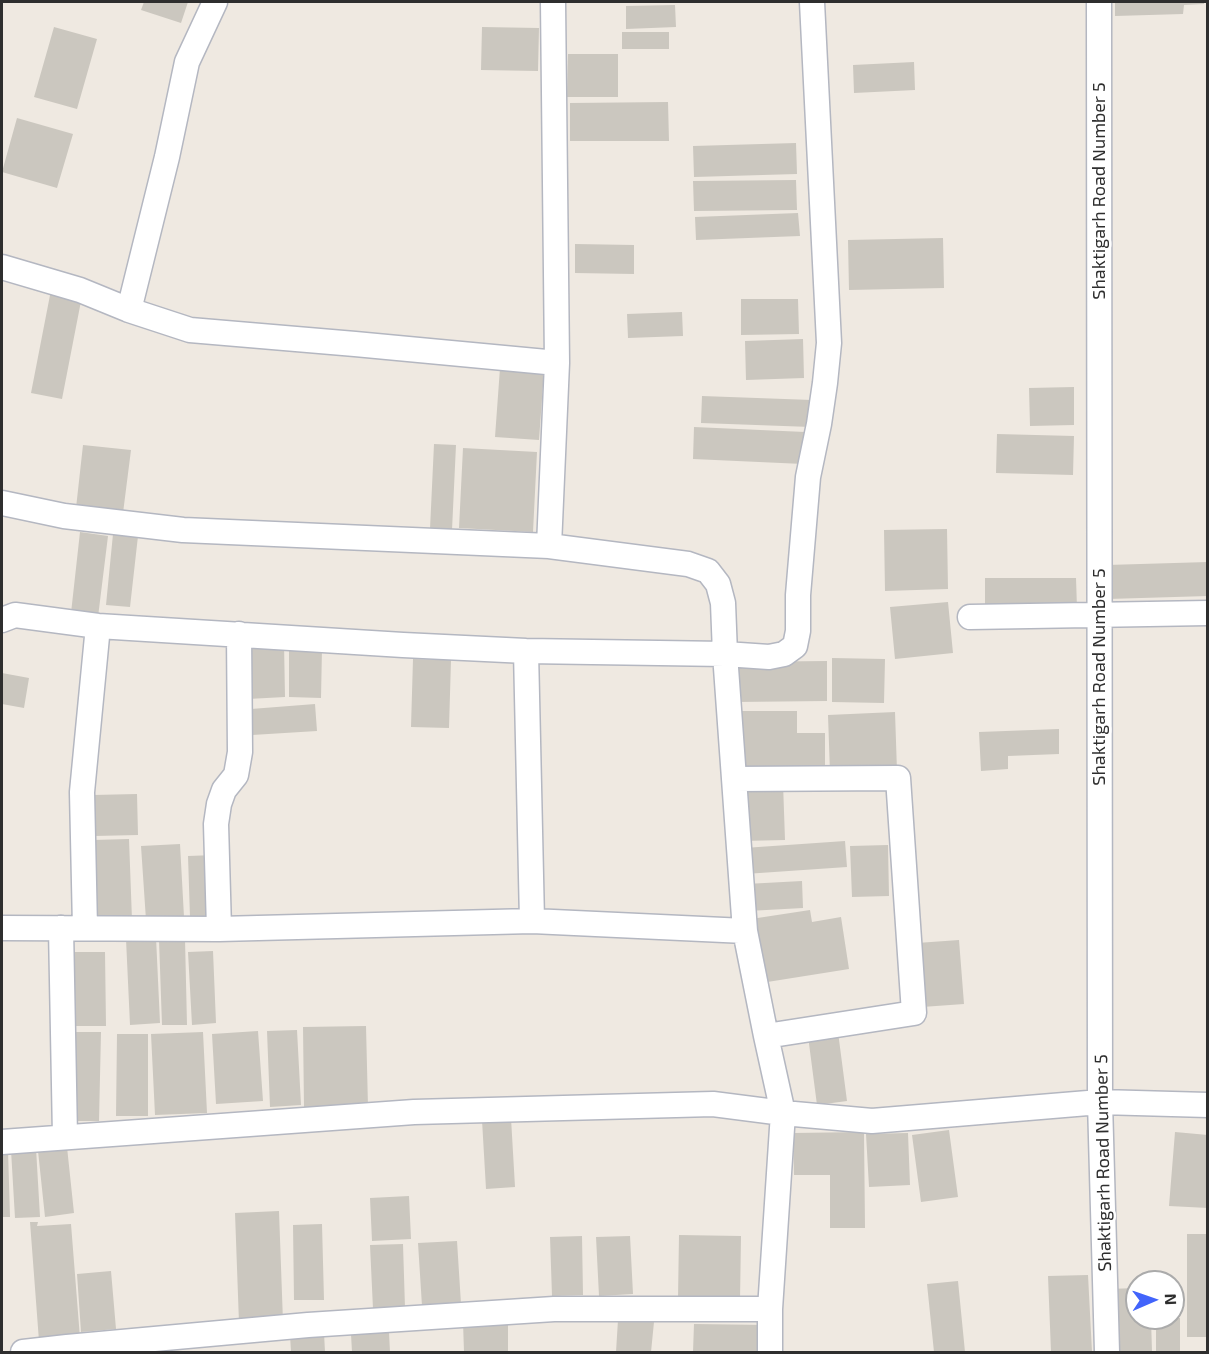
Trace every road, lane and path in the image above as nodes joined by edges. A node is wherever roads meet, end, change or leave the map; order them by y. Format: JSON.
{"nodes":[{"id":1,"x":215,"y":2,"type":"edge"},
{"id":2,"x":553,"y":2,"type":"edge"},
{"id":3,"x":812,"y":2,"type":"edge"},
{"id":4,"x":1099,"y":2,"type":"edge"},
{"id":5,"x":2,"y":267,"type":"edge"},
{"id":6,"x":129,"y":310,"type":"junction"},
{"id":7,"x":557,"y":363,"type":"junction"},
{"id":8,"x":2,"y":503,"type":"edge"},
{"id":9,"x":549,"y":546,"type":"junction"},
{"id":10,"x":1208,"y":613,"type":"edge"},
{"id":11,"x":1099,"y":616,"type":"junction"},
{"id":12,"x":970,"y":617,"type":"dead end"},
{"id":13,"x":2,"y":620,"type":"edge"},
{"id":14,"x":98,"y":626,"type":"junction"},
{"id":15,"x":239,"y":634,"type":"junction"},
{"id":16,"x":526,"y":651,"type":"junction"},
{"id":17,"x":725,"y":654,"type":"junction"},
{"id":18,"x":734,"y":779,"type":"junction"},
{"id":19,"x":531,"y":921,"type":"junction"},
{"id":20,"x":2,"y":928,"type":"edge"},
{"id":21,"x":61,"y":928,"type":"junction"},
{"id":22,"x":86,"y":928,"type":"junction"},
{"id":23,"x":219,"y":929,"type":"junction"},
{"id":24,"x":745,"y":931,"type":"junction"},
{"id":25,"x":766,"y":1036,"type":"junction"},
{"id":26,"x":1100,"y":1102,"type":"junction"},
{"id":27,"x":1208,"y":1105,"type":"edge"},
{"id":28,"x":783,"y":1113,"type":"junction"},
{"id":29,"x":65,"y":1137,"type":"junction"},
{"id":30,"x":2,"y":1142,"type":"edge"},
{"id":31,"x":770,"y":1309,"type":"junction"},
{"id":32,"x":68,"y":1350,"type":"edge"},
{"id":33,"x":23,"y":1353,"type":"edge"},
{"id":34,"x":770,"y":1353,"type":"edge"},
{"id":35,"x":1107,"y":1353,"type":"edge"}],
"edges":[{"from":1,"to":6,"type":"street"},
{"from":2,"to":7,"type":"street"},
{"from":3,"to":17,"type":"street"},
{"from":4,"to":11,"type":"street","name":"Shaktigarh Road Number 5"},
{"from":5,"to":6,"type":"street"},
{"from":6,"to":7,"type":"street"},
{"from":7,"to":9,"type":"street"},
{"from":8,"to":9,"type":"street"},
{"from":9,"to":17,"type":"street"},
{"from":10,"to":11,"type":"street"},
{"from":11,"to":12,"type":"street"},
{"from":11,"to":26,"type":"street","name":"Shaktigarh Road Number 5"},
{"from":13,"to":14,"type":"street"},
{"from":14,"to":15,"type":"street"},
{"from":14,"to":22,"type":"street"},
{"from":15,"to":16,"type":"street"},
{"from":15,"to":23,"type":"street"},
{"from":16,"to":17,"type":"street"},
{"from":16,"to":19,"type":"street"},
{"from":17,"to":18,"type":"street"},
{"from":18,"to":24,"type":"street"},
{"from":18,"to":25,"type":"street"},
{"from":19,"to":23,"type":"street"},
{"from":19,"to":24,"type":"street"},
{"from":20,"to":21,"type":"street"},
{"from":21,"to":22,"type":"street"},
{"from":21,"to":29,"type":"street"},
{"from":22,"to":23,"type":"street"},
{"from":24,"to":25,"type":"street"},
{"from":25,"to":28,"type":"street"},
{"from":26,"to":27,"type":"street"},
{"from":26,"to":28,"type":"street"},
{"from":26,"to":35,"type":"street","name":"Shaktigarh Road Number 5"},
{"from":28,"to":29,"type":"street"},
{"from":28,"to":31,"type":"street"},
{"from":29,"to":30,"type":"street"},
{"from":31,"to":32,"type":"street"},
{"from":31,"to":34,"type":"street"},
{"from":32,"to":33,"type":"street"}]}
